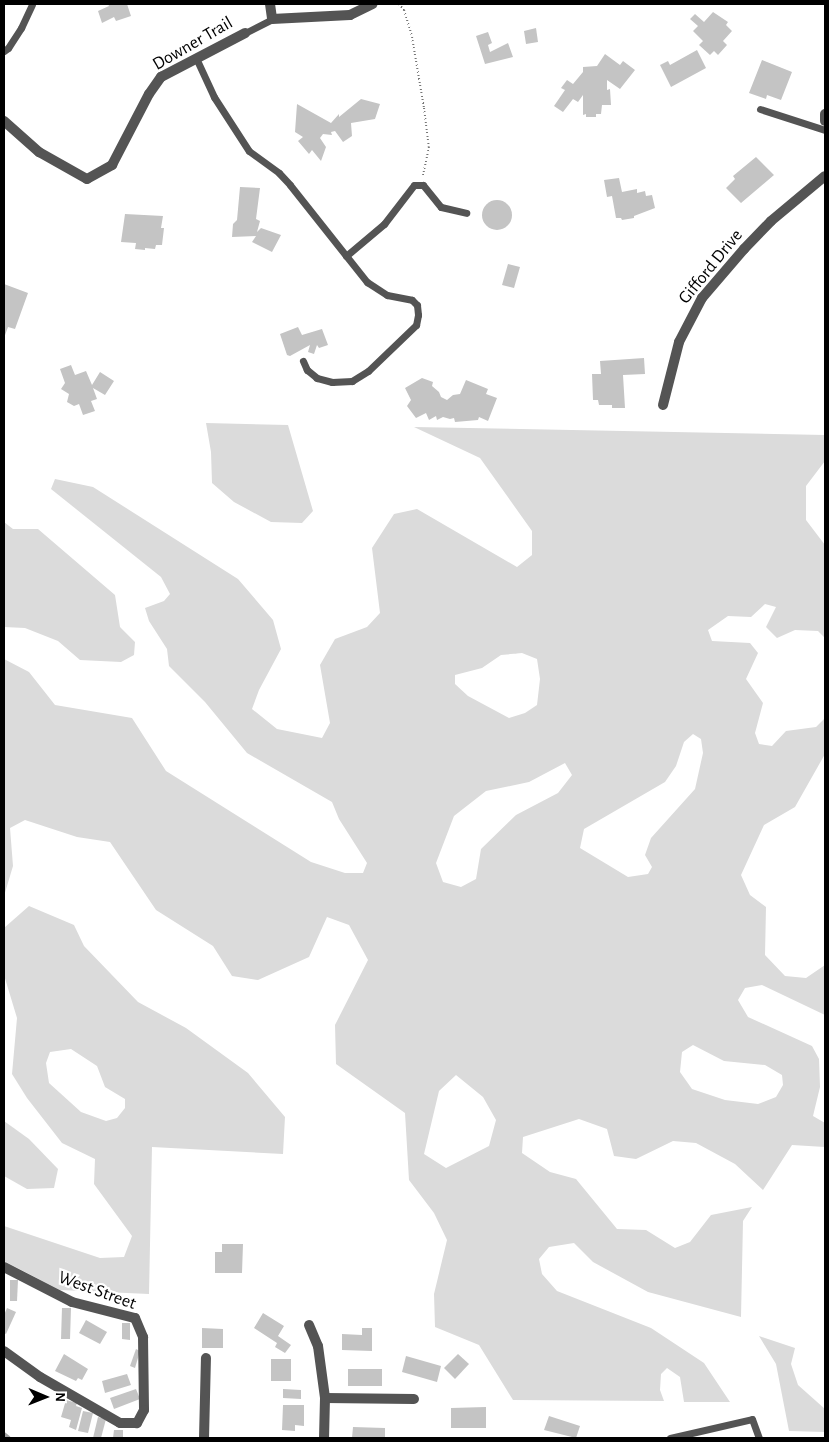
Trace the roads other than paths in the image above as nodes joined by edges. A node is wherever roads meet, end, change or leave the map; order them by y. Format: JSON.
{"nodes":[{"id":1,"x":32,"y":4,"type":"edge"},
{"id":2,"x":270,"y":4,"type":"edge"},
{"id":3,"x":373,"y":4,"type":"edge"},
{"id":4,"x":272,"y":19,"type":"junction"},
{"id":5,"x":245,"y":33,"type":"joint"},
{"id":6,"x":4,"y":50,"type":"edge"},
{"id":7,"x":196,"y":58,"type":"junction"},
{"id":8,"x":760,"y":108,"type":"dead end"},
{"id":9,"x":825,"y":114,"type":"edge"},
{"id":10,"x":4,"y":121,"type":"edge"},
{"id":11,"x":825,"y":121,"type":"edge"},
{"id":12,"x":825,"y":130,"type":"edge"},
{"id":13,"x":825,"y":176,"type":"edge"},
{"id":14,"x":466,"y":212,"type":"dead end"},
{"id":15,"x":346,"y":256,"type":"junction"},
{"id":16,"x":303,"y":361,"type":"dead end"},
{"id":17,"x":663,"y":405,"type":"dead end"},
{"id":18,"x":4,"y":1267,"type":"edge"},
{"id":19,"x":309,"y":1325,"type":"dead end"},
{"id":20,"x":4,"y":1351,"type":"edge"},
{"id":21,"x":206,"y":1358,"type":"dead end"},
{"id":22,"x":325,"y":1398,"type":"junction"},
{"id":23,"x":414,"y":1399,"type":"dead end"},
{"id":24,"x":204,"y":1438,"type":"edge"},
{"id":25,"x":324,"y":1438,"type":"edge"},
{"id":26,"x":670,"y":1438,"type":"edge"},
{"id":27,"x":759,"y":1438,"type":"edge"}],
"edges":[{"from":1,"to":6,"type":"lane"},
{"from":2,"to":4,"type":"street"},
{"from":3,"to":4,"type":"street","name":"Downer Trail"},
{"from":4,"to":5,"type":"lane","name":"Downer Trail"},
{"from":5,"to":7,"type":"street","name":"Downer Trail"},
{"from":7,"to":10,"type":"street","name":"Downer Trail"},
{"from":7,"to":15,"type":"lane"},
{"from":8,"to":12,"type":"lane"},
{"from":9,"to":11,"type":"street"},
{"from":13,"to":17,"type":"street","name":"Gifford Drive"},
{"from":14,"to":15,"type":"lane"},
{"from":15,"to":16,"type":"lane"},
{"from":18,"to":20,"type":"street","name":"West Street"},
{"from":19,"to":22,"type":"street"},
{"from":21,"to":24,"type":"street"},
{"from":22,"to":23,"type":"street"},
{"from":22,"to":25,"type":"street"},
{"from":26,"to":27,"type":"lane"}]}
